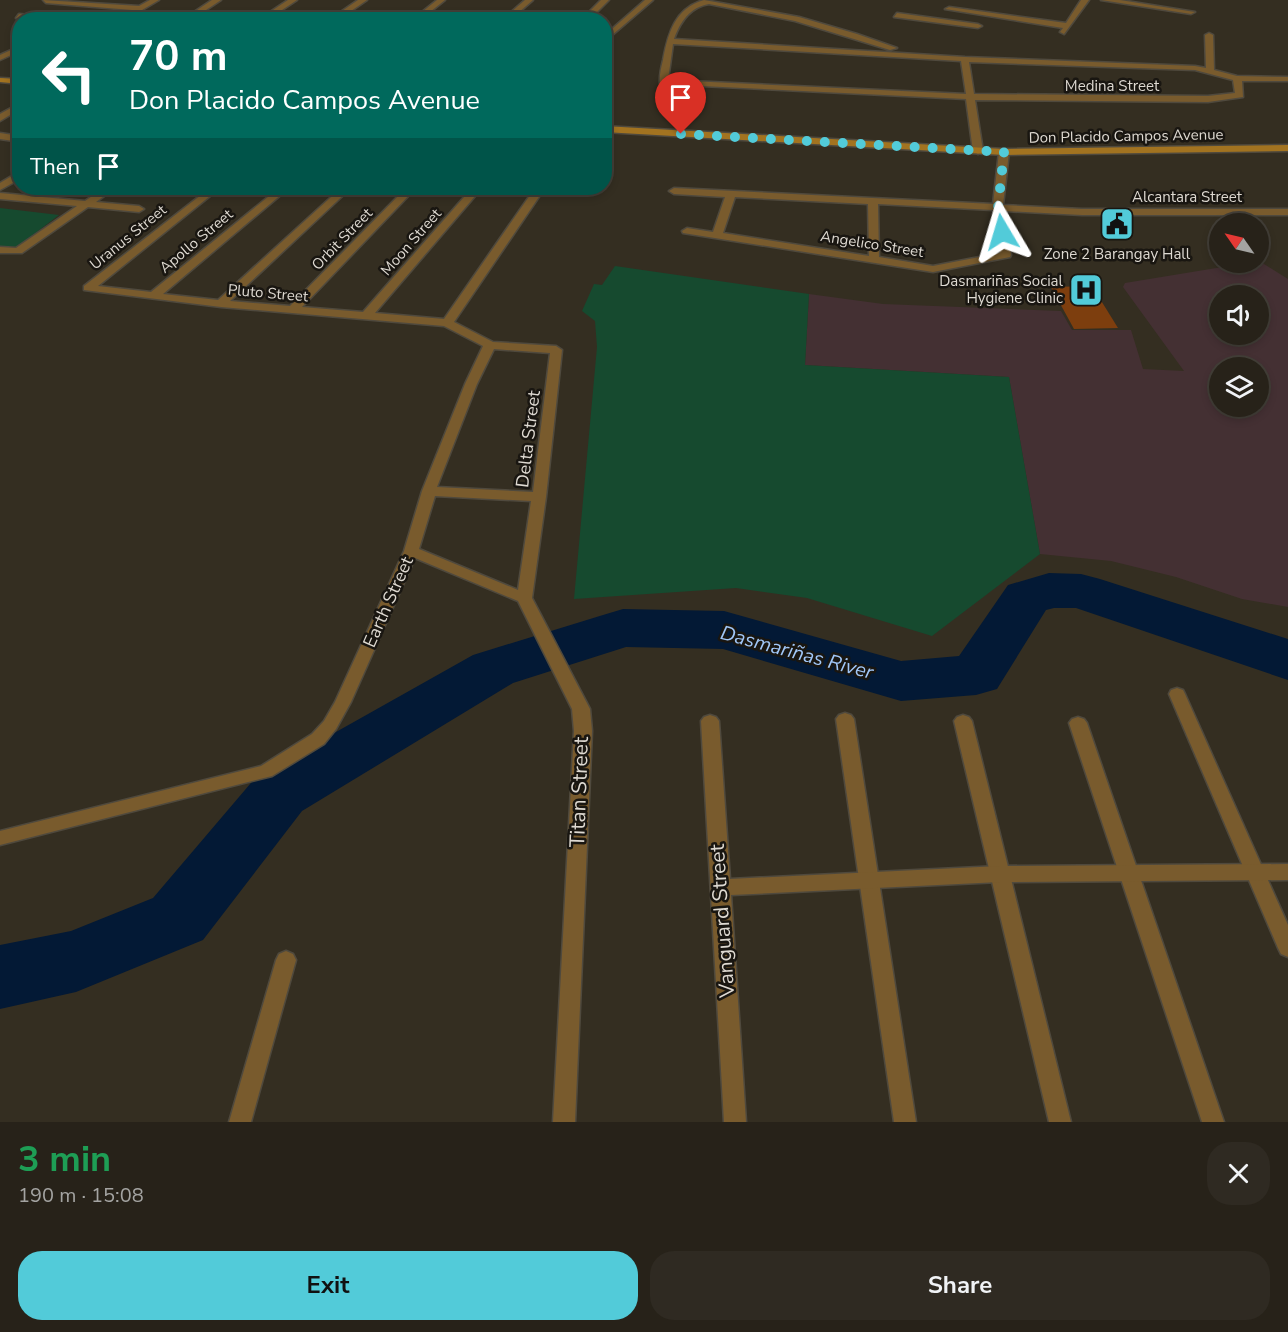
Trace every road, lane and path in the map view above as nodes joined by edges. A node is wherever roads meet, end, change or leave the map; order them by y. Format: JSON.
{"nodes":[{"id":1,"x":155,"y":0,"type":"edge"},
{"id":2,"x":217,"y":0,"type":"edge"},
{"id":3,"x":293,"y":0,"type":"edge"},
{"id":4,"x":363,"y":0,"type":"edge"},
{"id":5,"x":441,"y":0,"type":"edge"},
{"id":6,"x":529,"y":0,"type":"edge"},
{"id":7,"x":605,"y":0,"type":"edge"},
{"id":8,"x":649,"y":0,"type":"edge"},
{"id":9,"x":960,"y":0,"type":"edge"},
{"id":10,"x":1085,"y":0,"type":"edge"},
{"id":11,"x":1105,"y":0,"type":"edge"},
{"id":12,"x":1184,"y":0,"type":"edge"},
{"id":13,"x":48,"y":1,"type":"edge"},
{"id":14,"x":141,"y":8,"type":"junction"},
{"id":15,"x":949,"y":9,"type":"junction"},
{"id":16,"x":27,"y":12,"type":"edge"},
{"id":17,"x":134,"y":12,"type":"edge"},
{"id":18,"x":198,"y":12,"type":"edge"},
{"id":19,"x":274,"y":12,"type":"edge"},
{"id":20,"x":344,"y":12,"type":"edge"},
{"id":21,"x":425,"y":12,"type":"edge"},
{"id":22,"x":515,"y":12,"type":"edge"},
{"id":23,"x":592,"y":12,"type":"edge"},
{"id":24,"x":897,"y":15,"type":"dead end"},
{"id":25,"x":940,"y":21,"type":"junction"},
{"id":26,"x":978,"y":26,"type":"dead end"},
{"id":27,"x":1068,"y":26,"type":"junction"},
{"id":28,"x":612,"y":33,"type":"edge"},
{"id":29,"x":1063,"y":34,"type":"dead end"},
{"id":30,"x":1209,"y":36,"type":"dead end"},
{"id":31,"x":670,"y":41,"type":"junction"},
{"id":32,"x":914,"y":55,"type":"junction"},
{"id":33,"x":965,"y":59,"type":"junction"},
{"id":34,"x":1210,"y":70,"type":"junction"},
{"id":35,"x":1236,"y":78,"type":"junction"},
{"id":36,"x":1288,"y":79,"type":"edge"},
{"id":37,"x":969,"y":97,"type":"junction"},
{"id":38,"x":612,"y":129,"type":"edge"},
{"id":39,"x":1288,"y":148,"type":"edge"},
{"id":40,"x":978,"y":151,"type":"junction"},
{"id":41,"x":1004,"y":152,"type":"junction"},
{"id":42,"x":674,"y":191,"type":"dead end"},
{"id":43,"x":731,"y":194,"type":"junction"},
{"id":44,"x":100,"y":195,"type":"edge"},
{"id":45,"x":206,"y":195,"type":"edge"},
{"id":46,"x":275,"y":195,"type":"edge"},
{"id":47,"x":338,"y":195,"type":"edge"},
{"id":48,"x":404,"y":195,"type":"edge"},
{"id":49,"x":471,"y":195,"type":"edge"},
{"id":50,"x":535,"y":195,"type":"edge"},
{"id":51,"x":0,"y":196,"type":"edge"},
{"id":52,"x":873,"y":202,"type":"junction"},
{"id":53,"x":86,"y":204,"type":"junction"},
{"id":54,"x":998,"y":208,"type":"junction"},
{"id":55,"x":139,"y":209,"type":"dead end"},
{"id":56,"x":1288,"y":212,"type":"edge"},
{"id":57,"x":687,"y":231,"type":"dead end"},
{"id":58,"x":717,"y":236,"type":"junction"},
{"id":59,"x":0,"y":250,"type":"edge"},
{"id":60,"x":874,"y":260,"type":"junction"},
{"id":61,"x":88,"y":288,"type":"joint"},
{"id":62,"x":154,"y":295,"type":"junction"},
{"id":63,"x":221,"y":304,"type":"junction"},
{"id":64,"x":293,"y":310,"type":"junction"},
{"id":65,"x":367,"y":315,"type":"junction"},
{"id":66,"x":447,"y":322,"type":"junction"},
{"id":67,"x":490,"y":345,"type":"junction"},
{"id":68,"x":429,"y":490,"type":"junction"},
{"id":69,"x":539,"y":497,"type":"junction"},
{"id":70,"x":411,"y":551,"type":"junction"},
{"id":71,"x":524,"y":598,"type":"junction"},
{"id":72,"x":1177,"y":694,"type":"dead end"},
{"id":73,"x":845,"y":719,"type":"dead end"},
{"id":74,"x":710,"y":721,"type":"dead end"},
{"id":75,"x":963,"y":721,"type":"dead end"},
{"id":76,"x":1078,"y":723,"type":"dead end"},
{"id":77,"x":0,"y":838,"type":"edge"},
{"id":78,"x":1129,"y":871,"type":"junction"},
{"id":79,"x":1288,"y":872,"type":"edge"},
{"id":80,"x":1255,"y":873,"type":"junction"},
{"id":81,"x":1000,"y":874,"type":"junction"},
{"id":82,"x":869,"y":879,"type":"junction"},
{"id":83,"x":719,"y":888,"type":"junction"},
{"id":84,"x":1288,"y":948,"type":"edge"},
{"id":85,"x":286,"y":960,"type":"dead end"},
{"id":86,"x":240,"y":1122,"type":"edge"},
{"id":87,"x":564,"y":1122,"type":"edge"},
{"id":88,"x":735,"y":1122,"type":"edge"},
{"id":89,"x":905,"y":1122,"type":"edge"},
{"id":90,"x":1060,"y":1122,"type":"edge"},
{"id":91,"x":1213,"y":1122,"type":"edge"}],
"edges":[{"from":1,"to":14,"type":"street"},
{"from":2,"to":18,"type":"street"},
{"from":3,"to":19,"type":"street"},
{"from":4,"to":20,"type":"street"},
{"from":5,"to":21,"type":"street"},
{"from":6,"to":22,"type":"street"},
{"from":7,"to":23,"type":"street"},
{"from":8,"to":28,"type":"street"},
{"from":9,"to":15,"type":"street"},
{"from":10,"to":27,"type":"street"},
{"from":11,"to":12,"type":"street"},
{"from":13,"to":14,"type":"street"},
{"from":13,"to":16,"type":"street"},
{"from":14,"to":17,"type":"street"},
{"from":15,"to":25,"type":"street"},
{"from":15,"to":27,"type":"street"},
{"from":24,"to":25,"type":"street"},
{"from":25,"to":26,"type":"street"},
{"from":27,"to":29,"type":"street"},
{"from":30,"to":34,"type":"street"},
{"from":31,"to":32,"type":"street"},
{"from":31,"to":32,"type":"street"},
{"from":31,"to":37,"type":"street"},
{"from":32,"to":33,"type":"street"},
{"from":33,"to":34,"type":"street"},
{"from":33,"to":37,"type":"street"},
{"from":34,"to":35,"type":"street"},
{"from":35,"to":36,"type":"street"},
{"from":35,"to":37,"type":"street","name":"Medina Street"},
{"from":37,"to":40,"type":"street"},
{"from":38,"to":40,"type":"main road","name":"Don Placido Campos Avenue"},
{"from":39,"to":41,"type":"main road","name":"Don Placido Campos Avenue"},
{"from":40,"to":41,"type":"main road","name":"Don Placido Campos Avenue"},
{"from":41,"to":54,"type":"street"},
{"from":42,"to":43,"type":"street","name":"Alcantara Street"},
{"from":43,"to":52,"type":"street","name":"Alcantara Street"},
{"from":43,"to":58,"type":"street"},
{"from":44,"to":53,"type":"street"},
{"from":45,"to":61,"type":"street","name":"Uranus Street"},
{"from":46,"to":62,"type":"street","name":"Apollo Street"},
{"from":47,"to":63,"type":"street"},
{"from":48,"to":64,"type":"street","name":"Orbit Street"},
{"from":49,"to":65,"type":"street","name":"Moon Street"},
{"from":50,"to":66,"type":"street"},
{"from":51,"to":53,"type":"street"},
{"from":52,"to":54,"type":"street","name":"Alcantara Street"},
{"from":52,"to":60,"type":"street"},
{"from":53,"to":55,"type":"street"},
{"from":53,"to":59,"type":"street"},
{"from":54,"to":56,"type":"street","name":"Alcantara Street"},
{"from":54,"to":60,"type":"street","name":"Angelico Street"},
{"from":57,"to":58,"type":"street","name":"Angelico Street"},
{"from":58,"to":60,"type":"street","name":"Angelico Street"},
{"from":61,"to":62,"type":"street","name":"Pluto Street"},
{"from":62,"to":63,"type":"street","name":"Pluto Street"},
{"from":63,"to":64,"type":"street","name":"Pluto Street"},
{"from":64,"to":65,"type":"street","name":"Pluto Street"},
{"from":65,"to":66,"type":"street","name":"Pluto Street"},
{"from":66,"to":67,"type":"street"},
{"from":67,"to":68,"type":"street","name":"Earth Street"},
{"from":67,"to":69,"type":"street","name":"Delta Street"},
{"from":68,"to":69,"type":"street"},
{"from":68,"to":70,"type":"street","name":"Earth Street"},
{"from":69,"to":71,"type":"street","name":"Delta Street"},
{"from":70,"to":71,"type":"street"},
{"from":70,"to":77,"type":"street","name":"Earth Street"},
{"from":71,"to":87,"type":"street","name":"Titan Street"},
{"from":72,"to":80,"type":"street"},
{"from":73,"to":82,"type":"street"},
{"from":74,"to":83,"type":"street","name":"Vanguard Street"},
{"from":75,"to":81,"type":"street"},
{"from":76,"to":78,"type":"street"},
{"from":78,"to":80,"type":"street"},
{"from":78,"to":81,"type":"street"},
{"from":78,"to":91,"type":"street"},
{"from":79,"to":80,"type":"street"},
{"from":80,"to":84,"type":"street"},
{"from":81,"to":82,"type":"street"},
{"from":81,"to":90,"type":"street"},
{"from":82,"to":83,"type":"street"},
{"from":82,"to":89,"type":"street"},
{"from":83,"to":88,"type":"street","name":"Vanguard Street"},
{"from":85,"to":86,"type":"street"}]}
